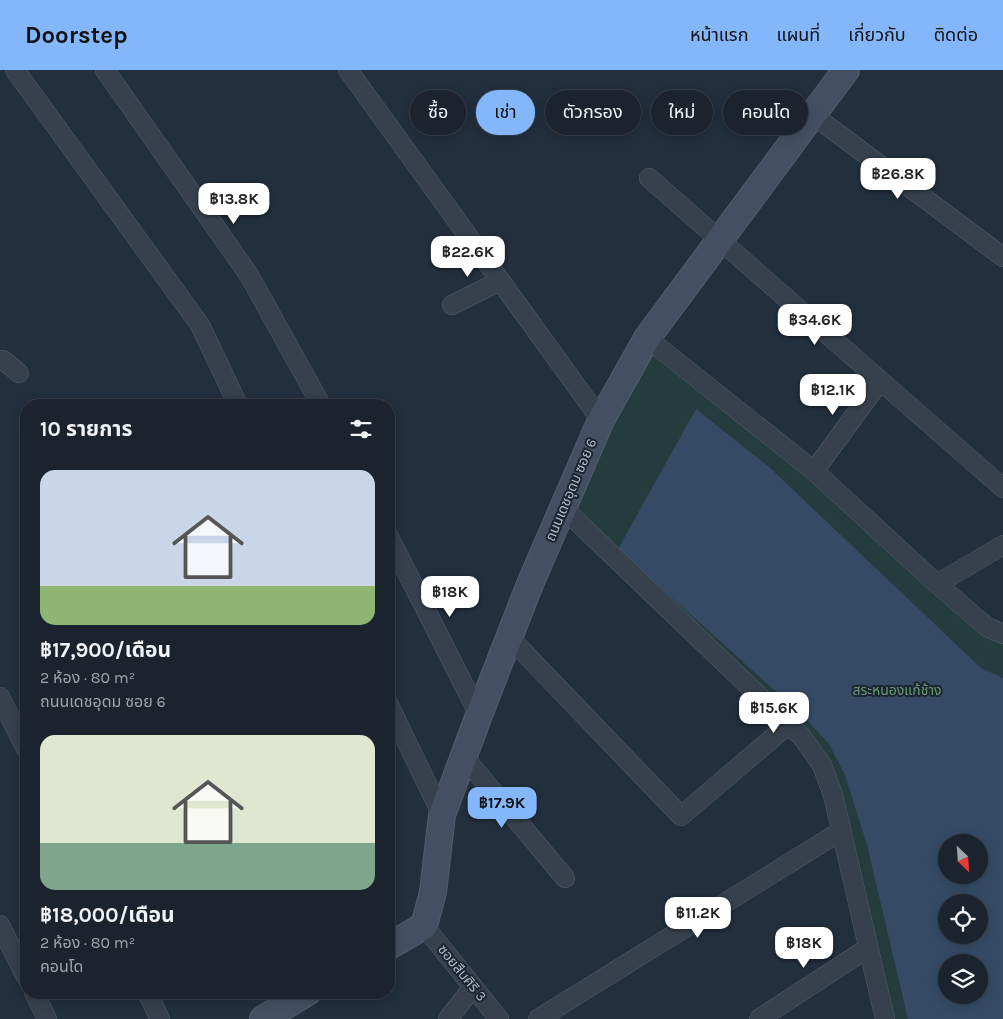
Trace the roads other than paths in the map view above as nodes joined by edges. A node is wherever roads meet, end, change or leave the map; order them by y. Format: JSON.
{"nodes":[{"id":1,"x":15,"y":70,"type":"edge"},
{"id":2,"x":106,"y":70,"type":"edge"},
{"id":3,"x":348,"y":70,"type":"edge"},
{"id":4,"x":846,"y":70,"type":"edge"},
{"id":5,"x":813,"y":115,"type":"junction"},
{"id":6,"x":649,"y":178,"type":"dead end"},
{"id":7,"x":719,"y":240,"type":"junction"},
{"id":8,"x":1003,"y":257,"type":"edge"},
{"id":9,"x":500,"y":281,"type":"junction"},
{"id":10,"x":452,"y":305,"type":"dead end"},
{"id":11,"x":647,"y":338,"type":"junction"},
{"id":12,"x":1,"y":361,"type":"edge"},
{"id":13,"x":19,"y":373,"type":"dead end"},
{"id":14,"x":880,"y":381,"type":"junction"},
{"id":15,"x":235,"y":399,"type":"edge"},
{"id":16,"x":318,"y":399,"type":"edge"},
{"id":17,"x":601,"y":420,"type":"junction"},
{"id":18,"x":814,"y":471,"type":"junction"},
{"id":19,"x":1003,"y":488,"type":"edge"},
{"id":20,"x":563,"y":508,"type":"junction"},
{"id":21,"x":1003,"y":545,"type":"edge"},
{"id":22,"x":395,"y":549,"type":"edge"},
{"id":23,"x":937,"y":584,"type":"junction"},
{"id":24,"x":1003,"y":634,"type":"edge"},
{"id":25,"x":510,"y":638,"type":"junction"},
{"id":26,"x":0,"y":697,"type":"edge"},
{"id":27,"x":479,"y":715,"type":"junction"},
{"id":28,"x":395,"y":717,"type":"edge"},
{"id":29,"x":788,"y":724,"type":"junction"},
{"id":30,"x":20,"y":737,"type":"edge"},
{"id":31,"x":464,"y":758,"type":"junction"},
{"id":32,"x":442,"y":815,"type":"junction"},
{"id":33,"x":841,"y":831,"type":"junction"},
{"id":34,"x":565,"y":878,"type":"dead end"},
{"id":35,"x":0,"y":925,"type":"edge"},
{"id":36,"x":424,"y":926,"type":"junction"},
{"id":37,"x":395,"y":943,"type":"edge"},
{"id":38,"x":868,"y":948,"type":"junction"},
{"id":39,"x":20,"y":965,"type":"edge"},
{"id":40,"x":473,"y":987,"type":"junction"},
{"id":41,"x":37,"y":999,"type":"edge"},
{"id":42,"x":150,"y":999,"type":"edge"},
{"id":43,"x":296,"y":999,"type":"edge"},
{"id":44,"x":47,"y":1019,"type":"edge"},
{"id":45,"x":160,"y":1019,"type":"edge"},
{"id":46,"x":263,"y":1019,"type":"edge"},
{"id":47,"x":448,"y":1019,"type":"edge"},
{"id":48,"x":499,"y":1019,"type":"edge"},
{"id":49,"x":538,"y":1019,"type":"edge"},
{"id":50,"x":759,"y":1019,"type":"edge"},
{"id":51,"x":885,"y":1019,"type":"edge"}],
"edges":[{"from":1,"to":15,"type":"street"},
{"from":2,"to":16,"type":"street"},
{"from":3,"to":9,"type":"street"},
{"from":4,"to":5,"type":"street","name":"ถนนเดชอุดม ซอย 6"},
{"from":5,"to":7,"type":"street","name":"ถนนเดชอุดม ซอย 6"},
{"from":5,"to":8,"type":"street"},
{"from":6,"to":7,"type":"street"},
{"from":7,"to":11,"type":"street","name":"ถนนเดชอุดม ซอย 6"},
{"from":7,"to":14,"type":"street"},
{"from":9,"to":10,"type":"street"},
{"from":9,"to":17,"type":"street"},
{"from":11,"to":17,"type":"street","name":"ถนนเดชอุดม ซอย 6"},
{"from":11,"to":18,"type":"street"},
{"from":12,"to":13,"type":"street"},
{"from":14,"to":18,"type":"street"},
{"from":14,"to":19,"type":"street"},
{"from":17,"to":20,"type":"street","name":"ถนนเดชอุดม ซอย 6"},
{"from":18,"to":23,"type":"street"},
{"from":20,"to":25,"type":"street","name":"ถนนเดชอุดม ซอย 6"},
{"from":20,"to":29,"type":"street"},
{"from":21,"to":23,"type":"street"},
{"from":22,"to":27,"type":"street"},
{"from":23,"to":24,"type":"street"},
{"from":25,"to":27,"type":"street","name":"ถนนเดชอุดม ซอย 6"},
{"from":25,"to":29,"type":"street"},
{"from":26,"to":30,"type":"street"},
{"from":27,"to":31,"type":"street","name":"ถนนเดชอุดม ซอย 6"},
{"from":28,"to":32,"type":"street"},
{"from":29,"to":33,"type":"street"},
{"from":31,"to":32,"type":"street","name":"ถนนเดชอุดม ซอย 6"},
{"from":31,"to":34,"type":"street"},
{"from":32,"to":36,"type":"street","name":"ถนนเดชอุดม ซอย 6"},
{"from":33,"to":38,"type":"street"},
{"from":33,"to":49,"type":"street"},
{"from":35,"to":39,"type":"street"},
{"from":36,"to":37,"type":"street"},
{"from":36,"to":40,"type":"street","name":"ซอยสืบศิริ 3"},
{"from":38,"to":50,"type":"street"},
{"from":38,"to":51,"type":"street"},
{"from":40,"to":47,"type":"street"},
{"from":40,"to":48,"type":"street","name":"ซอยสืบศิริ 3"},
{"from":41,"to":44,"type":"street"},
{"from":42,"to":45,"type":"street"},
{"from":43,"to":46,"type":"street"}]}
